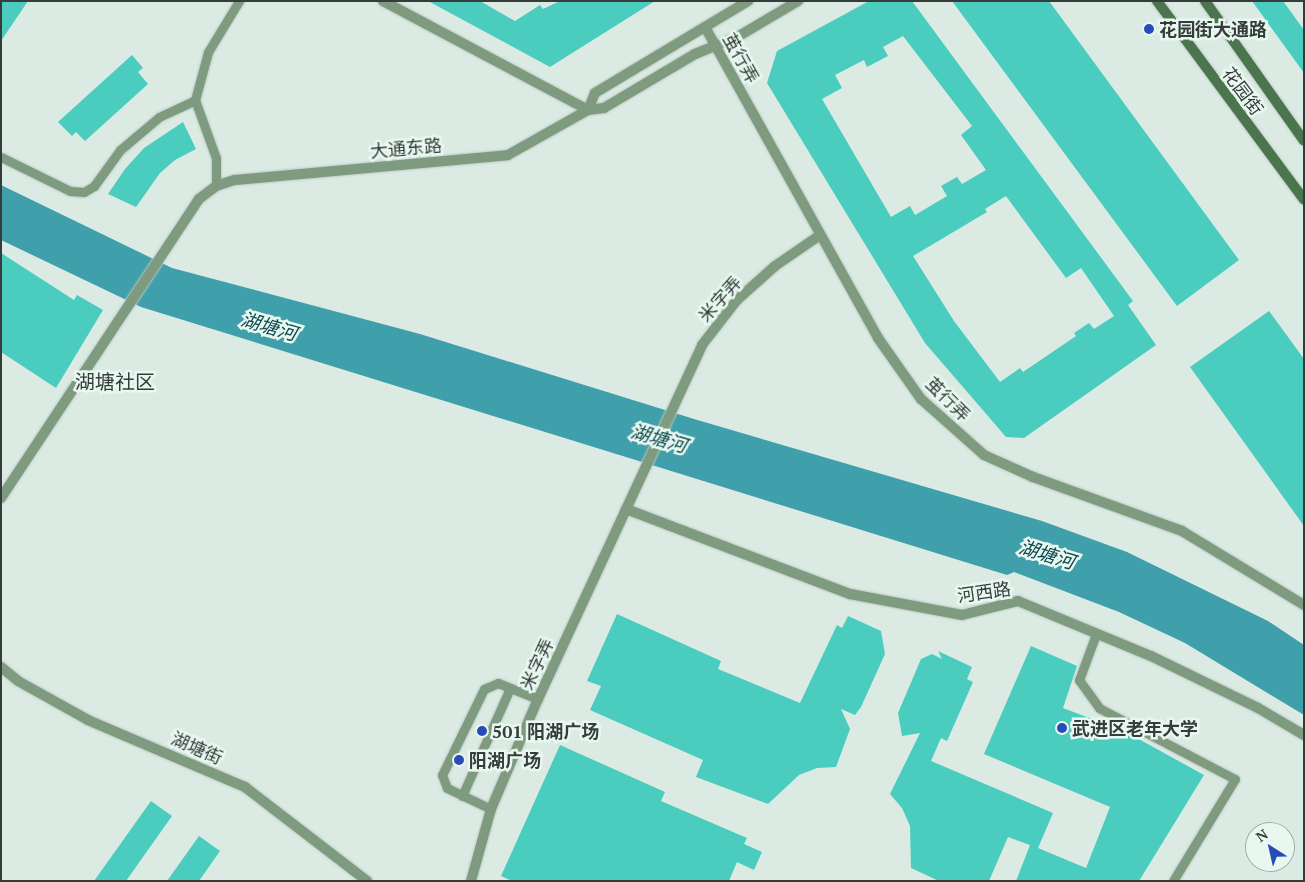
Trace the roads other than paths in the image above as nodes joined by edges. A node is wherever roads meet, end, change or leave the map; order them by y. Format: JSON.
{"nodes":[{"id":1,"x":240,"y":1,"type":"edge"},
{"id":2,"x":383,"y":1,"type":"edge"},
{"id":3,"x":748,"y":1,"type":"edge"},
{"id":4,"x":798,"y":1,"type":"edge"},
{"id":5,"x":1157,"y":1,"type":"edge"},
{"id":6,"x":1205,"y":1,"type":"edge"},
{"id":7,"x":705,"y":27,"type":"junction"},
{"id":8,"x":716,"y":46,"type":"junction"},
{"id":9,"x":196,"y":100,"type":"junction"},
{"id":10,"x":588,"y":110,"type":"junction"},
{"id":11,"x":1304,"y":141,"type":"edge"},
{"id":12,"x":1,"y":157,"type":"edge"},
{"id":13,"x":216,"y":186,"type":"junction"},
{"id":14,"x":1304,"y":200,"type":"edge"},
{"id":15,"x":820,"y":235,"type":"junction"},
{"id":16,"x":1,"y":498,"type":"edge"},
{"id":17,"x":626,"y":509,"type":"junction"},
{"id":18,"x":1304,"y":605,"type":"edge"},
{"id":19,"x":1096,"y":634,"type":"junction"},
{"id":20,"x":1,"y":667,"type":"edge"},
{"id":21,"x":510,"y":688,"type":"junction"},
{"id":22,"x":538,"y":699,"type":"junction"},
{"id":23,"x":1304,"y":735,"type":"edge"},
{"id":24,"x":462,"y":796,"type":"junction"},
{"id":25,"x":491,"y":809,"type":"junction"},
{"id":26,"x":367,"y":881,"type":"edge"},
{"id":27,"x":471,"y":881,"type":"edge"},
{"id":28,"x":1173,"y":881,"type":"edge"}],
"edges":[{"from":1,"to":9,"type":"lane"},
{"from":2,"to":10,"type":"street"},
{"from":3,"to":7,"type":"street","name":"大通东路"},
{"from":4,"to":8,"type":"street","name":"大通东路"},
{"from":5,"to":14,"type":"main road","name":"花园街"},
{"from":6,"to":11,"type":"main road","name":"花园街"},
{"from":7,"to":8,"type":"street","name":"茧行弄"},
{"from":7,"to":10,"type":"street","name":"大通东路"},
{"from":8,"to":10,"type":"street","name":"大通东路"},
{"from":8,"to":15,"type":"street","name":"茧行弄"},
{"from":9,"to":12,"type":"lane"},
{"from":9,"to":13,"type":"lane"},
{"from":10,"to":13,"type":"street","name":"大通东路"},
{"from":13,"to":16,"type":"street"},
{"from":15,"to":17,"type":"street","name":"米字弄"},
{"from":15,"to":18,"type":"street","name":"茧行弄"},
{"from":17,"to":19,"type":"street","name":"河西路"},
{"from":17,"to":22,"type":"street","name":"米字弄"},
{"from":19,"to":23,"type":"street","name":"河西路"},
{"from":19,"to":28,"type":"lane"},
{"from":20,"to":26,"type":"street","name":"湖塘街"},
{"from":21,"to":22,"type":"lane"},
{"from":21,"to":24,"type":"lane"},
{"from":21,"to":24,"type":"lane"},
{"from":22,"to":25,"type":"street","name":"米字弄"},
{"from":24,"to":25,"type":"lane"},
{"from":25,"to":27,"type":"street","name":"米字弄"}]}
